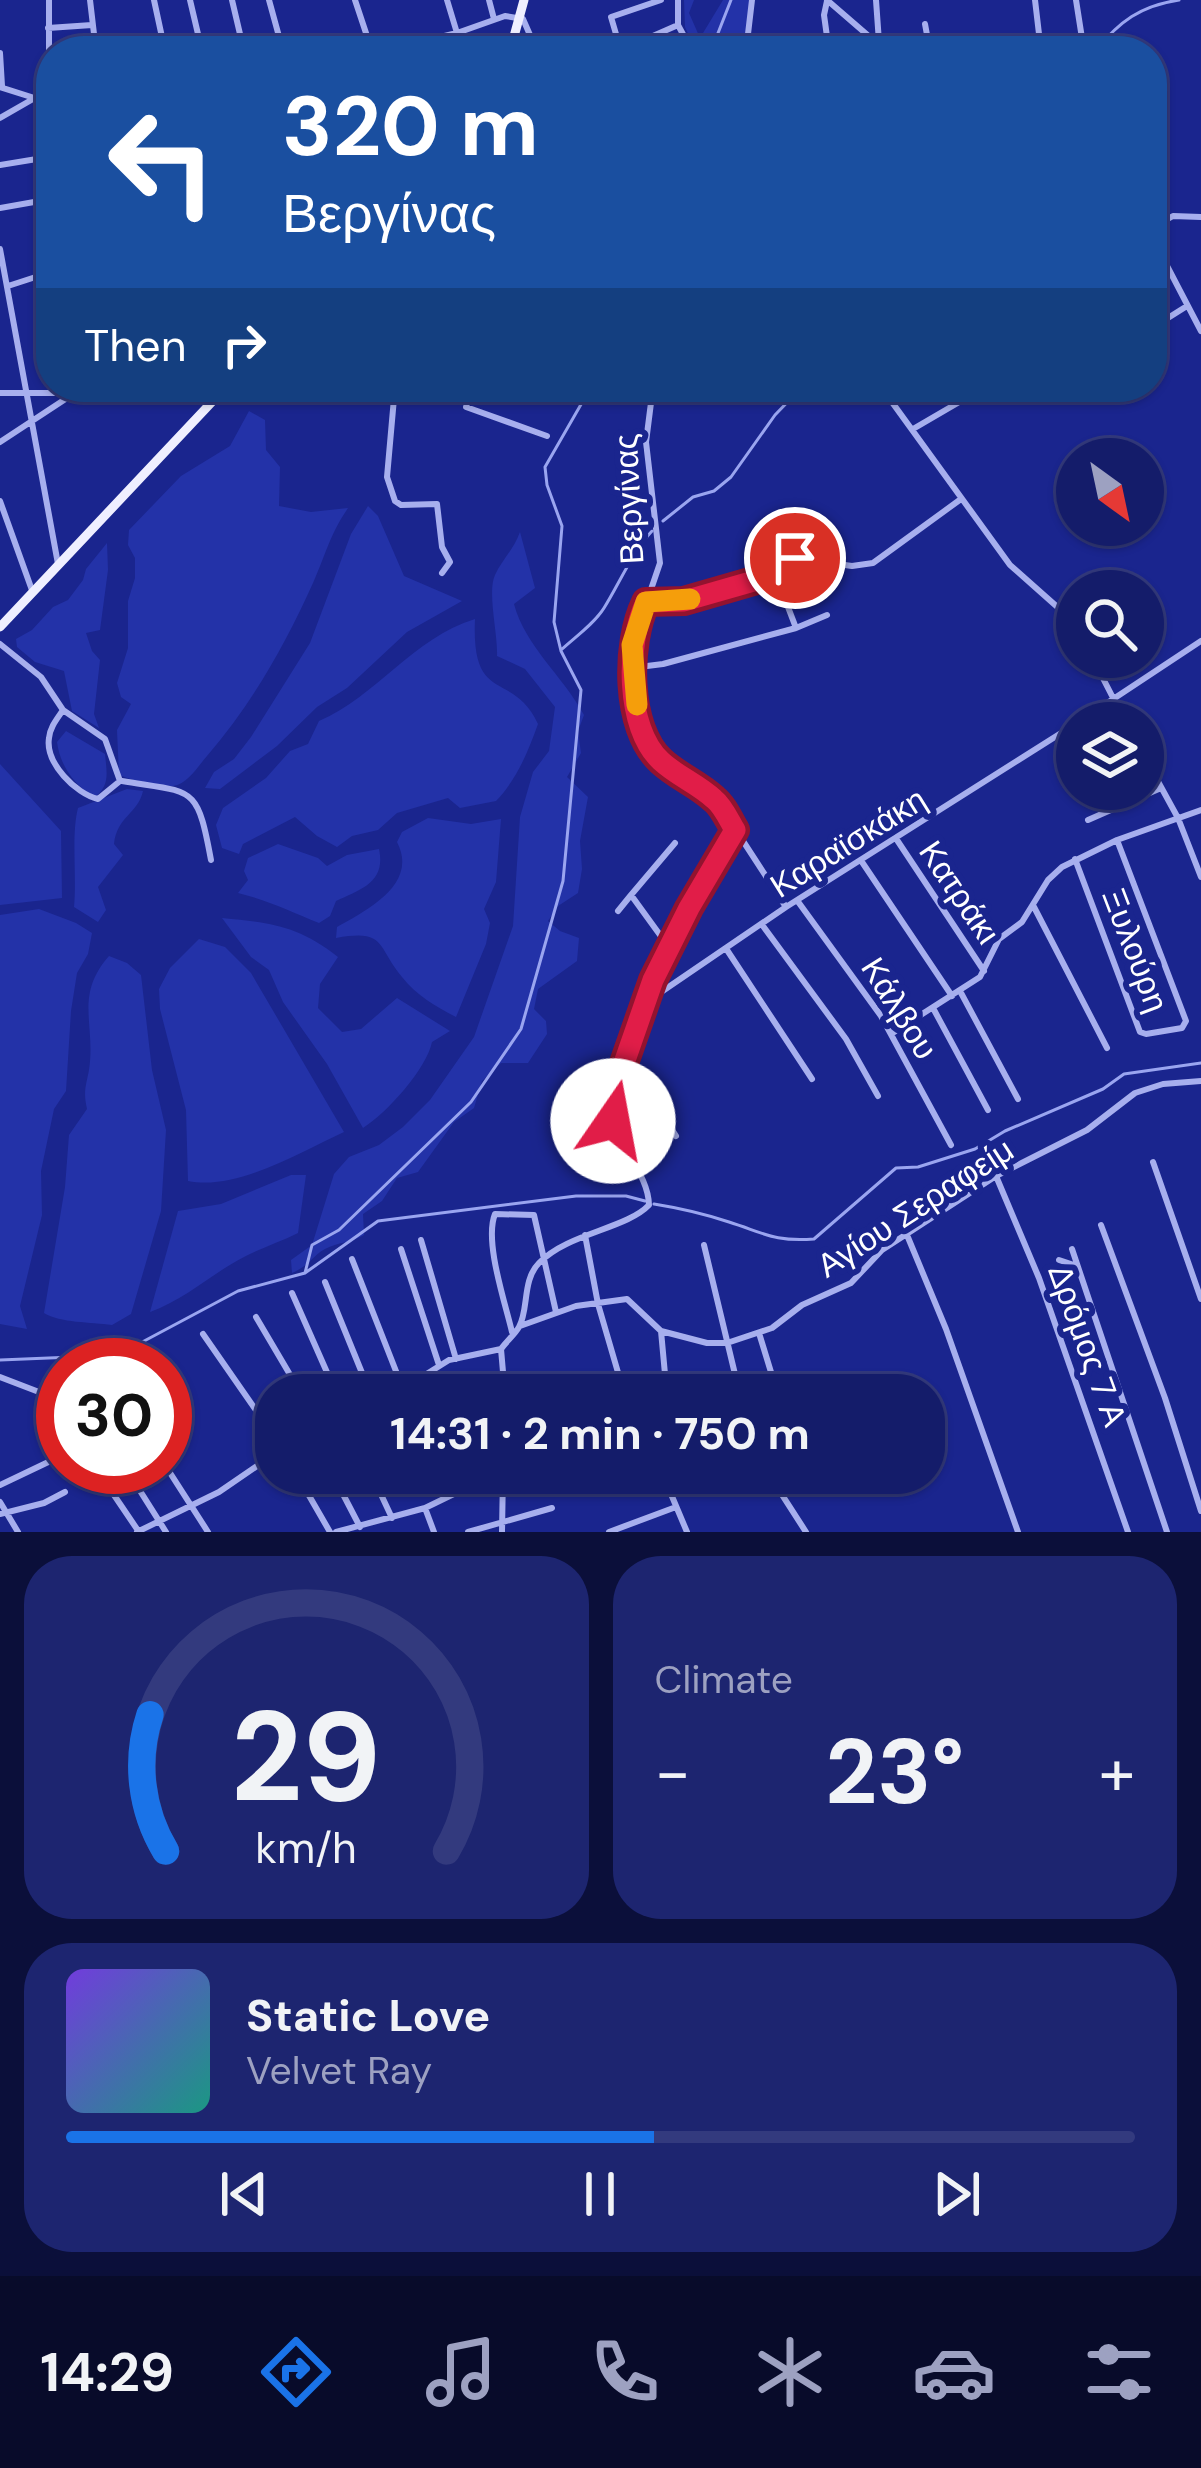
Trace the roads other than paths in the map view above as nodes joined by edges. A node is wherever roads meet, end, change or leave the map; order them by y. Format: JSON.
{"nodes":[{"id":1,"x":49,"y":0,"type":"edge"},
{"id":2,"x":90,"y":0,"type":"edge"},
{"id":3,"x":154,"y":0,"type":"edge"},
{"id":4,"x":190,"y":0,"type":"edge"},
{"id":5,"x":232,"y":0,"type":"edge"},
{"id":6,"x":269,"y":0,"type":"edge"},
{"id":7,"x":356,"y":0,"type":"edge"},
{"id":8,"x":447,"y":0,"type":"edge"},
{"id":9,"x":489,"y":0,"type":"edge"},
{"id":10,"x":524,"y":0,"type":"edge"},
{"id":11,"x":661,"y":0,"type":"edge"},
{"id":12,"x":677,"y":0,"type":"edge"},
{"id":13,"x":752,"y":0,"type":"edge"},
{"id":14,"x":827,"y":0,"type":"edge"},
{"id":15,"x":876,"y":0,"type":"edge"},
{"id":16,"x":1035,"y":0,"type":"edge"},
{"id":17,"x":1076,"y":0,"type":"edge"},
{"id":18,"x":519,"y":17,"type":"junction"},
{"id":19,"x":494,"y":19,"type":"junction"},
{"id":20,"x":926,"y":24,"type":"dead end"},
{"id":21,"x":678,"y":25,"type":"junction"},
{"id":22,"x":92,"y":26,"type":"junction"},
{"id":23,"x":49,"y":28,"type":"junction"},
{"id":24,"x":457,"y":33,"type":"junction"},
{"id":25,"x":49,"y":36,"type":"edge"},
{"id":26,"x":93,"y":36,"type":"edge"},
{"id":27,"x":162,"y":36,"type":"edge"},
{"id":28,"x":198,"y":36,"type":"edge"},
{"id":29,"x":240,"y":36,"type":"edge"},
{"id":30,"x":279,"y":36,"type":"edge"},
{"id":31,"x":367,"y":36,"type":"edge"},
{"id":32,"x":445,"y":36,"type":"edge"},
{"id":33,"x":514,"y":36,"type":"edge"},
{"id":34,"x":532,"y":36,"type":"edge"},
{"id":35,"x":617,"y":36,"type":"edge"},
{"id":36,"x":651,"y":36,"type":"edge"},
{"id":37,"x":684,"y":36,"type":"edge"},
{"id":38,"x":748,"y":36,"type":"edge"},
{"id":39,"x":827,"y":36,"type":"edge"},
{"id":40,"x":868,"y":36,"type":"edge"},
{"id":41,"x":880,"y":36,"type":"edge"},
{"id":42,"x":928,"y":36,"type":"edge"},
{"id":43,"x":1039,"y":36,"type":"edge"},
{"id":44,"x":1082,"y":36,"type":"edge"},
{"id":45,"x":0,"y":53,"type":"edge"},
{"id":46,"x":1,"y":87,"type":"edge"},
{"id":47,"x":33,"y":98,"type":"junction"},
{"id":48,"x":36,"y":99,"type":"edge"},
{"id":49,"x":0,"y":118,"type":"edge"},
{"id":50,"x":36,"y":159,"type":"edge"},
{"id":51,"x":0,"y":165,"type":"edge"},
{"id":52,"x":36,"y":202,"type":"edge"},
{"id":53,"x":0,"y":208,"type":"edge"},
{"id":54,"x":1201,"y":217,"type":"edge"},
{"id":55,"x":1167,"y":221,"type":"edge"},
{"id":56,"x":0,"y":249,"type":"edge"},
{"id":57,"x":1167,"y":264,"type":"edge"},
{"id":58,"x":36,"y":277,"type":"edge"},
{"id":59,"x":8,"y":286,"type":"junction"},
{"id":60,"x":1187,"y":306,"type":"junction"},
{"id":61,"x":1167,"y":319,"type":"edge"},
{"id":62,"x":1201,"y":331,"type":"edge"},
{"id":63,"x":0,"y":393,"type":"edge"},
{"id":64,"x":36,"y":393,"type":"edge"},
{"id":65,"x":27,"y":394,"type":"junction"},
{"id":66,"x":54,"y":402,"type":"edge"},
{"id":67,"x":212,"y":402,"type":"edge"},
{"id":68,"x":394,"y":402,"type":"edge"},
{"id":69,"x":468,"y":402,"type":"edge"},
{"id":70,"x":651,"y":402,"type":"edge"},
{"id":71,"x":892,"y":402,"type":"edge"},
{"id":72,"x":959,"y":402,"type":"edge"},
{"id":73,"x":31,"y":418,"type":"junction"},
{"id":74,"x":913,"y":429,"type":"junction"},
{"id":75,"x":547,"y":436,"type":"dead end"},
{"id":76,"x":0,"y":442,"type":"edge"},
{"id":77,"x":961,"y":499,"type":"junction"},
{"id":78,"x":0,"y":501,"type":"edge"},
{"id":79,"x":58,"y":566,"type":"junction"},
{"id":80,"x":442,"y":573,"type":"dead end"},
{"id":81,"x":775,"y":573,"type":"junction"},
{"id":82,"x":33,"y":592,"type":"junction"},
{"id":83,"x":646,"y":602,"type":"junction"},
{"id":84,"x":1056,"y":606,"type":"edge"},
{"id":85,"x":827,"y":614,"type":"dead end"},
{"id":86,"x":0,"y":627,"type":"edge"},
{"id":87,"x":796,"y":628,"type":"junction"},
{"id":88,"x":1201,"y":641,"type":"edge"},
{"id":89,"x":0,"y":644,"type":"edge"},
{"id":90,"x":631,"y":668,"type":"junction"},
{"id":91,"x":1103,"y":678,"type":"edge"},
{"id":92,"x":1113,"y":698,"type":"junction"},
{"id":93,"x":1107,"y":702,"type":"edge"},
{"id":94,"x":1115,"y":702,"type":"edge"},
{"id":95,"x":63,"y":710,"type":"junction"},
{"id":96,"x":1056,"y":737,"type":"edge"},
{"id":97,"x":120,"y":781,"type":"junction"},
{"id":98,"x":1164,"y":793,"type":"edge"},
{"id":99,"x":1111,"y":810,"type":"edge"},
{"id":100,"x":1201,"y":810,"type":"edge"},
{"id":101,"x":1178,"y":818,"type":"junction"},
{"id":102,"x":1088,"y":820,"type":"dead end"},
{"id":103,"x":735,"y":830,"type":"junction"},
{"id":104,"x":896,"y":840,"type":"junction"},
{"id":105,"x":1117,"y":840,"type":"junction"},
{"id":106,"x":675,"y":843,"type":"dead end"},
{"id":107,"x":1076,"y":859,"type":"junction"},
{"id":108,"x":212,"y":860,"type":"dead end"},
{"id":109,"x":862,"y":862,"type":"junction"},
{"id":110,"x":1201,"y":877,"type":"edge"},
{"id":111,"x":631,"y":895,"type":"junction"},
{"id":112,"x":799,"y":903,"type":"junction"},
{"id":113,"x":787,"y":907,"type":"junction"},
{"id":114,"x":1034,"y":907,"type":"junction"},
{"id":115,"x":618,"y":911,"type":"dead end"},
{"id":116,"x":762,"y":925,"type":"junction"},
{"id":117,"x":668,"y":946,"type":"junction"},
{"id":118,"x":727,"y":950,"type":"junction"},
{"id":119,"x":984,"y":971,"type":"junction"},
{"id":120,"x":956,"y":993,"type":"junction"},
{"id":121,"x":646,"y":1003,"type":"junction"},
{"id":122,"x":933,"y":1008,"type":"junction"},
{"id":123,"x":891,"y":1034,"type":"junction"},
{"id":124,"x":1107,"y":1048,"type":"dead end"},
{"id":125,"x":626,"y":1060,"type":"junction"},
{"id":126,"x":812,"y":1079,"type":"dead end"},
{"id":127,"x":1201,"y":1082,"type":"edge"},
{"id":128,"x":878,"y":1096,"type":"dead end"},
{"id":129,"x":1018,"y":1099,"type":"dead end"},
{"id":130,"x":988,"y":1110,"type":"dead end"},
{"id":131,"x":676,"y":1136,"type":"dead end"},
{"id":132,"x":951,"y":1145,"type":"dead end"},
{"id":133,"x":1154,"y":1162,"type":"dead end"},
{"id":134,"x":996,"y":1176,"type":"junction"},
{"id":135,"x":1101,"y":1225,"type":"dead end"},
{"id":136,"x":585,"y":1235,"type":"junction"},
{"id":137,"x":907,"y":1235,"type":"junction"},
{"id":138,"x":421,"y":1240,"type":"dead end"},
{"id":139,"x":704,"y":1245,"type":"dead end"},
{"id":140,"x":401,"y":1249,"type":"dead end"},
{"id":141,"x":1072,"y":1249,"type":"dead end"},
{"id":142,"x":543,"y":1258,"type":"junction"},
{"id":143,"x":352,"y":1259,"type":"dead end"},
{"id":144,"x":1060,"y":1260,"type":"dead end"},
{"id":145,"x":1077,"y":1266,"type":"junction"},
{"id":146,"x":325,"y":1282,"type":"dead end"},
{"id":147,"x":292,"y":1293,"type":"dead end"},
{"id":148,"x":1201,"y":1300,"type":"edge"},
{"id":149,"x":598,"y":1304,"type":"junction"},
{"id":150,"x":556,"y":1312,"type":"junction"},
{"id":151,"x":256,"y":1317,"type":"dead end"},
{"id":152,"x":520,"y":1326,"type":"junction"},
{"id":153,"x":661,"y":1331,"type":"junction"},
{"id":154,"x":513,"y":1332,"type":"junction"},
{"id":155,"x":759,"y":1333,"type":"junction"},
{"id":156,"x":203,"y":1334,"type":"dead end"},
{"id":157,"x":727,"y":1340,"type":"junction"},
{"id":158,"x":501,"y":1349,"type":"junction"},
{"id":159,"x":456,"y":1359,"type":"junction"},
{"id":160,"x":439,"y":1365,"type":"junction"},
{"id":161,"x":290,"y":1374,"type":"edge"},
{"id":162,"x":328,"y":1374,"type":"edge"},
{"id":163,"x":362,"y":1374,"type":"edge"},
{"id":164,"x":397,"y":1374,"type":"edge"},
{"id":165,"x":426,"y":1374,"type":"edge"},
{"id":166,"x":503,"y":1374,"type":"edge"},
{"id":167,"x":618,"y":1374,"type":"edge"},
{"id":168,"x":665,"y":1374,"type":"edge"},
{"id":169,"x":735,"y":1374,"type":"edge"},
{"id":170,"x":772,"y":1374,"type":"edge"},
{"id":171,"x":0,"y":1377,"type":"edge"},
{"id":172,"x":36,"y":1391,"type":"edge"},
{"id":173,"x":255,"y":1409,"type":"edge"},
{"id":174,"x":255,"y":1467,"type":"edge"},
{"id":175,"x":36,"y":1468,"type":"edge"},
{"id":176,"x":0,"y":1485,"type":"edge"},
{"id":177,"x":61,"y":1494,"type":"edge"},
{"id":178,"x":113,"y":1494,"type":"edge"},
{"id":179,"x":142,"y":1494,"type":"edge"},
{"id":180,"x":183,"y":1494,"type":"edge"},
{"id":181,"x":309,"y":1494,"type":"edge"},
{"id":182,"x":343,"y":1494,"type":"edge"},
{"id":183,"x":381,"y":1494,"type":"edge"},
{"id":184,"x":455,"y":1494,"type":"edge"},
{"id":185,"x":502,"y":1494,"type":"edge"},
{"id":186,"x":671,"y":1494,"type":"edge"},
{"id":187,"x":782,"y":1494,"type":"edge"},
{"id":188,"x":0,"y":1502,"type":"edge"},
{"id":189,"x":190,"y":1504,"type":"junction"},
{"id":190,"x":676,"y":1507,"type":"junction"},
{"id":191,"x":425,"y":1508,"type":"junction"},
{"id":192,"x":552,"y":1508,"type":"dead end"},
{"id":193,"x":1201,"y":1511,"type":"edge"},
{"id":194,"x":3,"y":1512,"type":"edge"},
{"id":195,"x":392,"y":1518,"type":"junction"},
{"id":196,"x":158,"y":1519,"type":"junction"},
{"id":197,"x":504,"y":1522,"type":"junction"},
{"id":198,"x":360,"y":1527,"type":"junction"},
{"id":199,"x":18,"y":1532,"type":"edge"},
{"id":200,"x":138,"y":1532,"type":"edge"},
{"id":201,"x":166,"y":1532,"type":"edge"},
{"id":202,"x":208,"y":1532,"type":"edge"},
{"id":203,"x":333,"y":1532,"type":"edge"},
{"id":204,"x":434,"y":1532,"type":"edge"},
{"id":205,"x":469,"y":1532,"type":"edge"},
{"id":206,"x":502,"y":1532,"type":"edge"},
{"id":207,"x":609,"y":1532,"type":"edge"},
{"id":208,"x":687,"y":1532,"type":"edge"},
{"id":209,"x":806,"y":1532,"type":"edge"},
{"id":210,"x":1018,"y":1532,"type":"edge"},
{"id":211,"x":1128,"y":1532,"type":"edge"},
{"id":212,"x":1167,"y":1532,"type":"edge"}],
"edges":[{"from":1,"to":23,"type":"street"},
{"from":2,"to":22,"type":"street"},
{"from":3,"to":27,"type":"street"},
{"from":4,"to":28,"type":"street"},
{"from":5,"to":29,"type":"street"},
{"from":6,"to":30,"type":"street"},
{"from":7,"to":31,"type":"street"},
{"from":8,"to":24,"type":"street"},
{"from":9,"to":19,"type":"street"},
{"from":10,"to":18,"type":"main road"},
{"from":11,"to":35,"type":"street"},
{"from":12,"to":21,"type":"street"},
{"from":13,"to":38,"type":"street"},
{"from":14,"to":39,"type":"street"},
{"from":14,"to":40,"type":"street"},
{"from":15,"to":41,"type":"street"},
{"from":16,"to":43,"type":"street"},
{"from":17,"to":44,"type":"street"},
{"from":18,"to":19,"type":"street"},
{"from":18,"to":33,"type":"main road"},
{"from":18,"to":34,"type":"street"},
{"from":19,"to":24,"type":"street"},
{"from":20,"to":42,"type":"street"},
{"from":21,"to":36,"type":"street"},
{"from":21,"to":37,"type":"street"},
{"from":22,"to":23,"type":"street"},
{"from":22,"to":26,"type":"street"},
{"from":23,"to":25,"type":"street"},
{"from":24,"to":32,"type":"street"},
{"from":45,"to":46,"type":"street"},
{"from":46,"to":47,"type":"street"},
{"from":47,"to":48,"type":"street"},
{"from":47,"to":49,"type":"street"},
{"from":50,"to":51,"type":"street"},
{"from":52,"to":53,"type":"street"},
{"from":54,"to":55,"type":"street"},
{"from":56,"to":59,"type":"street"},
{"from":57,"to":60,"type":"street"},
{"from":58,"to":59,"type":"street"},
{"from":59,"to":65,"type":"street"},
{"from":60,"to":61,"type":"street"},
{"from":60,"to":62,"type":"street"},
{"from":63,"to":65,"type":"street"},
{"from":64,"to":65,"type":"street"},
{"from":65,"to":73,"type":"street"},
{"from":66,"to":73,"type":"street"},
{"from":67,"to":79,"type":"main road"},
{"from":68,"to":80,"type":"street"},
{"from":69,"to":75,"type":"street"},
{"from":70,"to":83,"type":"street","name":"Βεργίνας"},
{"from":71,"to":74,"type":"street"},
{"from":72,"to":74,"type":"street"},
{"from":73,"to":76,"type":"street"},
{"from":73,"to":79,"type":"street"},
{"from":74,"to":77,"type":"street"},
{"from":77,"to":81,"type":"street"},
{"from":77,"to":84,"type":"street"},
{"from":78,"to":82,"type":"street"},
{"from":79,"to":82,"type":"main road"},
{"from":81,"to":83,"type":"street"},
{"from":81,"to":87,"type":"street"},
{"from":82,"to":86,"type":"main road"},
{"from":83,"to":90,"type":"street","name":"Βεργίνας"},
{"from":85,"to":87,"type":"street"},
{"from":87,"to":90,"type":"street"},
{"from":88,"to":92,"type":"street","name":"Καραϊσκάκη"},
{"from":89,"to":95,"type":"street"},
{"from":90,"to":103,"type":"street","name":"Βεργίνας"},
{"from":91,"to":92,"type":"street"},
{"from":92,"to":93,"type":"street","name":"Καραϊσκάκη"},
{"from":92,"to":94,"type":"street"},
{"from":95,"to":97,"type":"street"},
{"from":95,"to":97,"type":"street"},
{"from":96,"to":104,"type":"street","name":"Καραϊσκάκη"},
{"from":97,"to":108,"type":"street"},
{"from":98,"to":101,"type":"street"},
{"from":99,"to":102,"type":"street"},
{"from":100,"to":101,"type":"street"},
{"from":101,"to":105,"type":"street"},
{"from":101,"to":110,"type":"street"},
{"from":103,"to":113,"type":"street","name":"Βεργίνας"},
{"from":103,"to":117,"type":"street"},
{"from":104,"to":109,"type":"street","name":"Καραϊσκάκη"},
{"from":104,"to":119,"type":"street","name":"Κατράκι"},
{"from":105,"to":107,"type":"street"},
{"from":105,"to":107,"type":"street","name":"Ξυλούρη"},
{"from":106,"to":111,"type":"street"},
{"from":107,"to":114,"type":"street"},
{"from":109,"to":112,"type":"street","name":"Καραϊσκάκη"},
{"from":109,"to":120,"type":"street"},
{"from":111,"to":115,"type":"street"},
{"from":111,"to":117,"type":"street"},
{"from":112,"to":113,"type":"street","name":"Καραϊσκάκη"},
{"from":112,"to":123,"type":"street","name":"Κάλβου"},
{"from":113,"to":116,"type":"street","name":"Καραϊσκάκη"},
{"from":114,"to":119,"type":"street"},
{"from":114,"to":124,"type":"street"},
{"from":116,"to":118,"type":"street","name":"Καραϊσκάκη"},
{"from":116,"to":128,"type":"street"},
{"from":117,"to":121,"type":"street"},
{"from":118,"to":121,"type":"street","name":"Καραϊσκάκη"},
{"from":118,"to":126,"type":"street"},
{"from":119,"to":120,"type":"street"},
{"from":120,"to":122,"type":"street"},
{"from":120,"to":129,"type":"street"},
{"from":121,"to":125,"type":"street"},
{"from":122,"to":123,"type":"street"},
{"from":122,"to":130,"type":"street"},
{"from":123,"to":132,"type":"street","name":"Κάλβου"},
{"from":125,"to":131,"type":"street"},
{"from":125,"to":136,"type":"street"},
{"from":127,"to":134,"type":"street","name":"Αγίου Σεραφείμ"},
{"from":133,"to":148,"type":"street"},
{"from":134,"to":137,"type":"street","name":"Αγίου Σεραφείμ"},
{"from":134,"to":211,"type":"street","name":"Δρόμος 7 Α"},
{"from":135,"to":193,"type":"street"},
{"from":136,"to":142,"type":"street"},
{"from":136,"to":149,"type":"street"},
{"from":137,"to":155,"type":"street","name":"Αγίου Σεραφείμ"},
{"from":137,"to":210,"type":"street"},
{"from":138,"to":159,"type":"street"},
{"from":139,"to":157,"type":"street"},
{"from":140,"to":160,"type":"street"},
{"from":141,"to":145,"type":"street"},
{"from":142,"to":150,"type":"street"},
{"from":142,"to":152,"type":"street"},
{"from":142,"to":154,"type":"street"},
{"from":143,"to":164,"type":"street"},
{"from":144,"to":145,"type":"street"},
{"from":145,"to":212,"type":"street"},
{"from":146,"to":163,"type":"street"},
{"from":147,"to":162,"type":"street"},
{"from":149,"to":150,"type":"street","name":"Αγίου Σεραφείμ"},
{"from":149,"to":153,"type":"street","name":"Αγίου Σεραφείμ"},
{"from":149,"to":167,"type":"street"},
{"from":150,"to":152,"type":"street","name":"Αγίου Σεραφείμ"},
{"from":151,"to":161,"type":"street"},
{"from":152,"to":154,"type":"street","name":"Αγίου Σεραφείμ"},
{"from":153,"to":157,"type":"street","name":"Αγίου Σεραφείμ"},
{"from":153,"to":168,"type":"street"},
{"from":154,"to":158,"type":"street","name":"Αγίου Σεραφείμ"},
{"from":155,"to":157,"type":"street","name":"Αγίου Σεραφείμ"},
{"from":155,"to":170,"type":"street"},
{"from":156,"to":173,"type":"street"},
{"from":157,"to":169,"type":"street"},
{"from":158,"to":159,"type":"street"},
{"from":158,"to":166,"type":"street"},
{"from":159,"to":160,"type":"street"},
{"from":160,"to":165,"type":"street"},
{"from":171,"to":172,"type":"street"},
{"from":174,"to":189,"type":"street"},
{"from":175,"to":176,"type":"street"},
{"from":177,"to":194,"type":"street"},
{"from":178,"to":200,"type":"street"},
{"from":179,"to":196,"type":"street"},
{"from":180,"to":189,"type":"street"},
{"from":181,"to":203,"type":"street"},
{"from":182,"to":198,"type":"street"},
{"from":183,"to":195,"type":"street"},
{"from":184,"to":191,"type":"street"},
{"from":185,"to":197,"type":"street"},
{"from":186,"to":190,"type":"street"},
{"from":187,"to":209,"type":"street"},
{"from":188,"to":194,"type":"street"},
{"from":189,"to":196,"type":"street"},
{"from":189,"to":202,"type":"street"},
{"from":190,"to":207,"type":"street"},
{"from":190,"to":208,"type":"street"},
{"from":191,"to":195,"type":"street"},
{"from":191,"to":204,"type":"street"},
{"from":192,"to":197,"type":"street"},
{"from":194,"to":199,"type":"street"},
{"from":195,"to":198,"type":"street"},
{"from":196,"to":200,"type":"street"},
{"from":196,"to":201,"type":"street"},
{"from":197,"to":205,"type":"street"},
{"from":197,"to":206,"type":"street"},
{"from":198,"to":203,"type":"street"}]}
